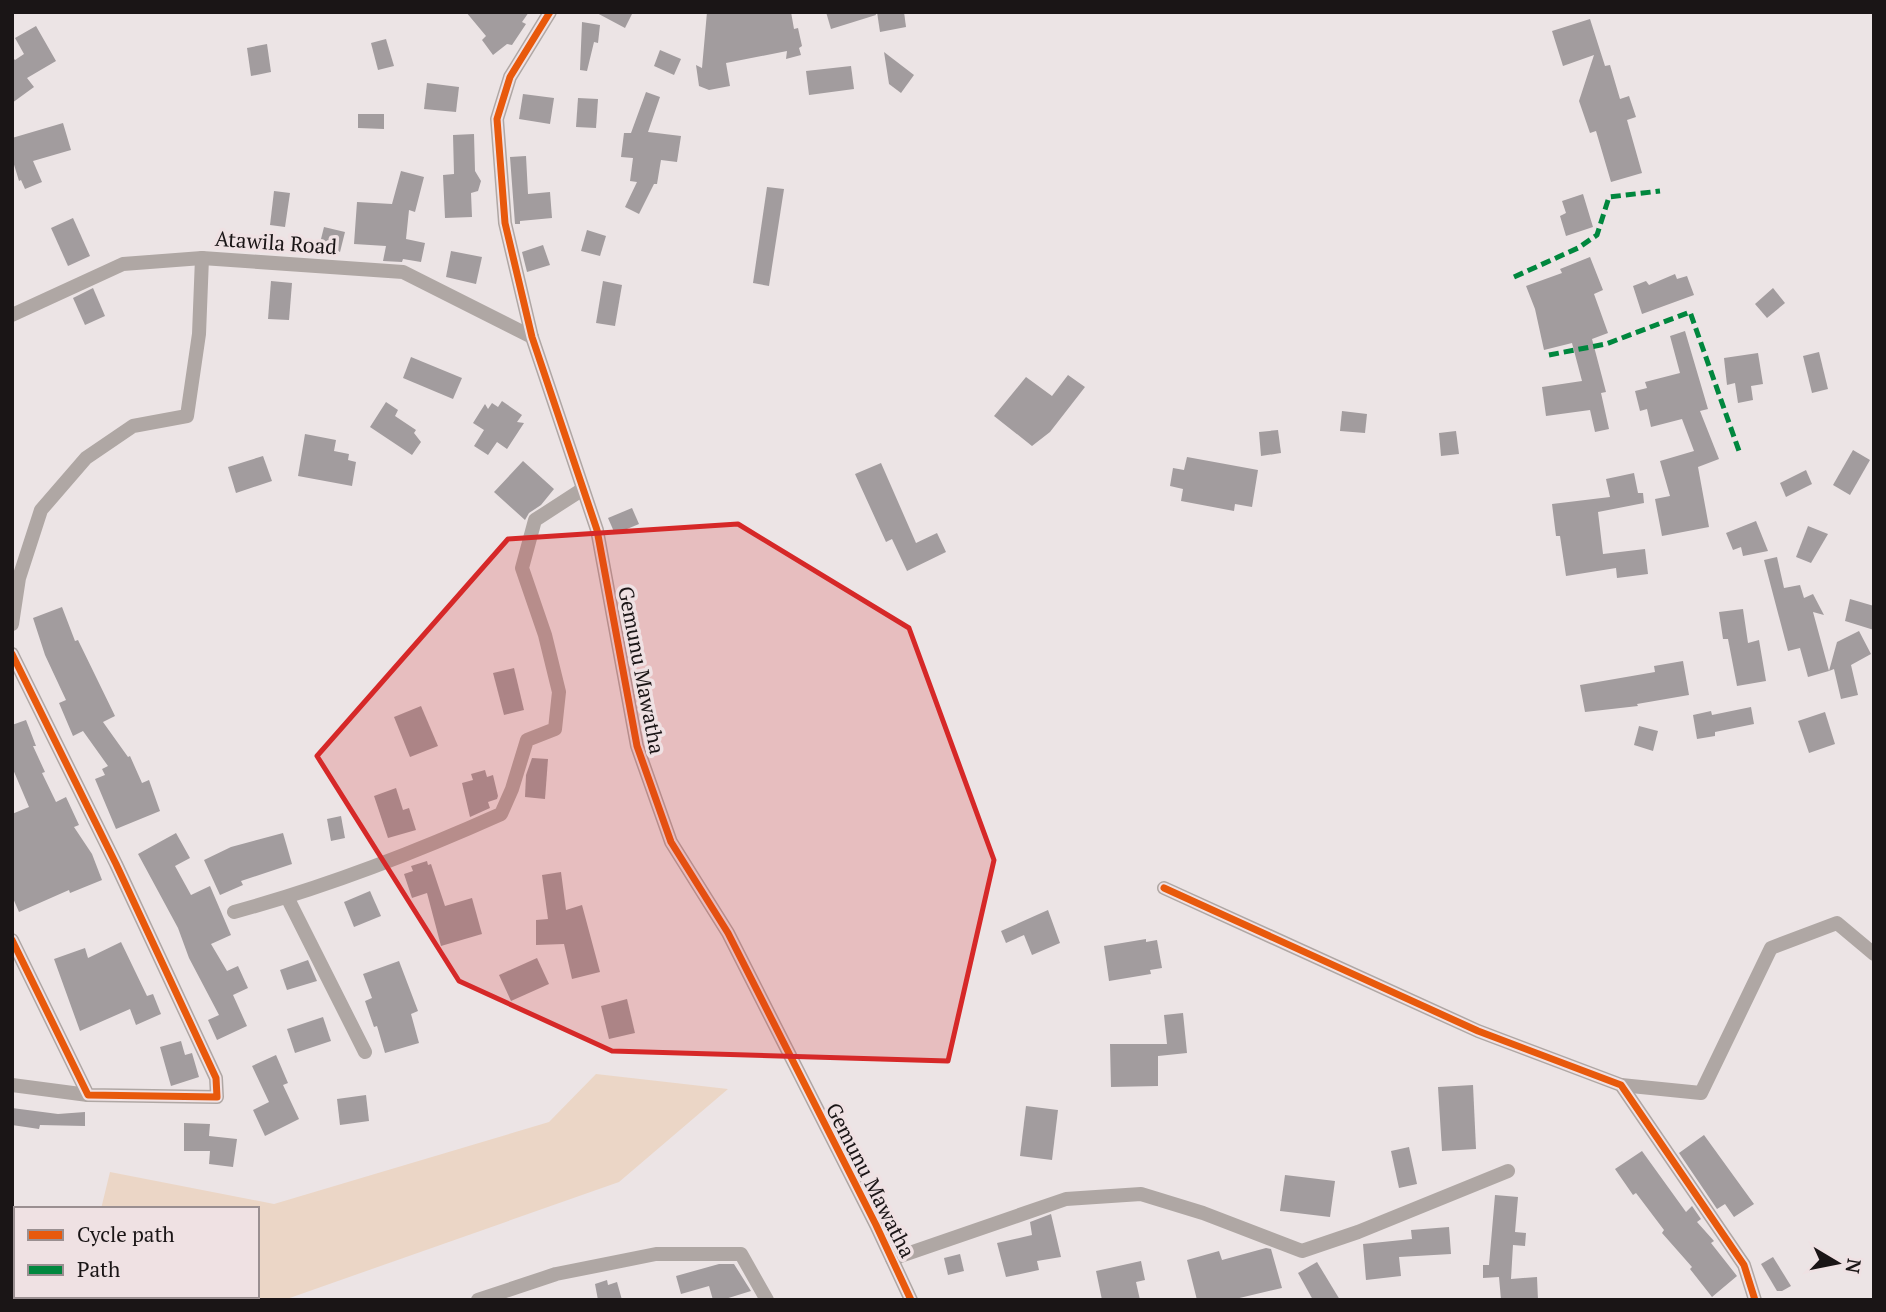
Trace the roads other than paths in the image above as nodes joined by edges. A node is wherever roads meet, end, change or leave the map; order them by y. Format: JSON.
{"nodes":[{"id":1,"x":550,"y":12,"type":"edge"},
{"id":2,"x":202,"y":258,"type":"junction"},
{"id":3,"x":12,"y":315,"type":"edge"},
{"id":4,"x":532,"y":337,"type":"junction"},
{"id":5,"x":583,"y":489,"type":"junction"},
{"id":6,"x":12,"y":624,"type":"edge"},
{"id":7,"x":12,"y":654,"type":"edge"},
{"id":8,"x":1164,"y":888,"type":"dead end"},
{"id":9,"x":287,"y":897,"type":"junction"},
{"id":10,"x":234,"y":912,"type":"dead end"},
{"id":11,"x":12,"y":940,"type":"edge"},
{"id":12,"x":1874,"y":954,"type":"edge"},
{"id":13,"x":365,"y":1052,"type":"dead end"},
{"id":14,"x":12,"y":1085,"type":"edge"},
{"id":15,"x":1621,"y":1085,"type":"junction"},
{"id":16,"x":88,"y":1095,"type":"junction"},
{"id":17,"x":1508,"y":1171,"type":"dead end"},
{"id":18,"x":892,"y":1259,"type":"junction"},
{"id":19,"x":478,"y":1300,"type":"edge"},
{"id":20,"x":767,"y":1300,"type":"edge"},
{"id":21,"x":911,"y":1300,"type":"edge"},
{"id":22,"x":1755,"y":1300,"type":"edge"}],
"edges":[{"from":1,"to":4,"type":"street","name":"Gemunu Mawatha"},
{"from":2,"to":3,"type":"street","name":"Atawila Road"},
{"from":2,"to":4,"type":"street","name":"Atawila Road"},
{"from":2,"to":6,"type":"street"},
{"from":4,"to":5,"type":"street","name":"Gemunu Mawatha"},
{"from":5,"to":9,"type":"street"},
{"from":5,"to":18,"type":"street","name":"Gemunu Mawatha"},
{"from":7,"to":16,"type":"street"},
{"from":8,"to":15,"type":"street"},
{"from":9,"to":10,"type":"street"},
{"from":9,"to":13,"type":"street"},
{"from":11,"to":16,"type":"street"},
{"from":12,"to":15,"type":"street"},
{"from":14,"to":16,"type":"street"},
{"from":15,"to":22,"type":"street"},
{"from":17,"to":18,"type":"street"},
{"from":18,"to":21,"type":"street","name":"Gemunu Mawatha"},
{"from":19,"to":20,"type":"street"}]}
